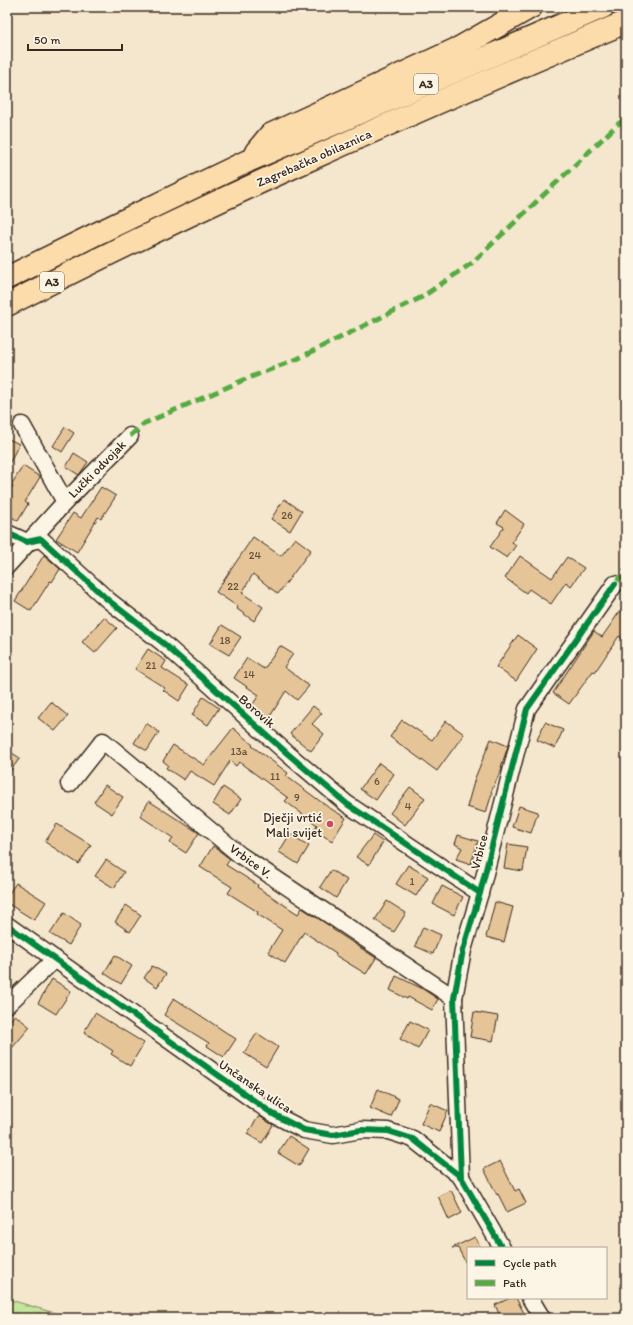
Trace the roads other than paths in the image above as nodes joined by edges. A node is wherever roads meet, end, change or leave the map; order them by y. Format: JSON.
{"nodes":[{"id":1,"x":531,"y":7,"type":"edge"},
{"id":2,"x":603,"y":7,"type":"edge"},
{"id":3,"x":626,"y":22,"type":"edge"},
{"id":4,"x":626,"y":37,"type":"edge"},
{"id":5,"x":468,"y":89,"type":"junction"},
{"id":6,"x":248,"y":161,"type":"junction"},
{"id":7,"x":7,"y":278,"type":"edge"},
{"id":8,"x":7,"y":305,"type":"edge"},
{"id":9,"x":22,"y":425,"type":"dead end"},
{"id":10,"x":130,"y":436,"type":"dead end"},
{"id":11,"x":65,"y":502,"type":"junction"},
{"id":12,"x":7,"y":533,"type":"edge"},
{"id":13,"x":27,"y":542,"type":"junction"},
{"id":14,"x":7,"y":566,"type":"edge"},
{"id":15,"x":615,"y":584,"type":"dead end"},
{"id":16,"x":69,"y":784,"type":"dead end"},
{"id":17,"x":480,"y":893,"type":"junction"},
{"id":18,"x":7,"y":925,"type":"edge"},
{"id":19,"x":55,"y":959,"type":"junction"},
{"id":20,"x":454,"y":998,"type":"junction"},
{"id":21,"x":7,"y":1004,"type":"edge"},
{"id":22,"x":461,"y":1177,"type":"junction"},
{"id":23,"x":501,"y":1247,"type":"edge"},
{"id":24,"x":531,"y":1299,"type":"edge"},
{"id":25,"x":542,"y":1318,"type":"edge"}],
"edges":[{"from":1,"to":6,"type":"highway"},
{"from":2,"to":6,"type":"highway","name":"Zagrebačka obilaznica","number":"A3"},
{"from":3,"to":5,"type":"highway","name":"Zagrebačka obilaznica","number":"A3"},
{"from":4,"to":5,"type":"highway"},
{"from":5,"to":8,"type":"highway","name":"Zagrebačka obilaznica","number":"A3"},
{"from":6,"to":7,"type":"highway","name":"Zagrebačka obilaznica","number":"A3"},
{"from":9,"to":11,"type":"street","name":"Lučki odvojak"},
{"from":10,"to":11,"type":"street","name":"Lučki odvojak"},
{"from":11,"to":13,"type":"street","name":"Lučki odvojak"},
{"from":12,"to":13,"type":"street"},
{"from":13,"to":14,"type":"street","name":"Lučki odvojak"},
{"from":13,"to":17,"type":"street","name":"Borovik"},
{"from":15,"to":17,"type":"street","name":"Vrbice"},
{"from":16,"to":20,"type":"street","name":"Vrbice V."},
{"from":17,"to":20,"type":"street","name":"Vrbice"},
{"from":18,"to":19,"type":"street","name":"Unčanska ulica"},
{"from":19,"to":21,"type":"street"},
{"from":19,"to":22,"type":"street","name":"Unčanska ulica"},
{"from":20,"to":22,"type":"street","name":"Vrbice"},
{"from":22,"to":23,"type":"street","name":"Unčanska ulica"},
{"from":24,"to":25,"type":"street"}]}
